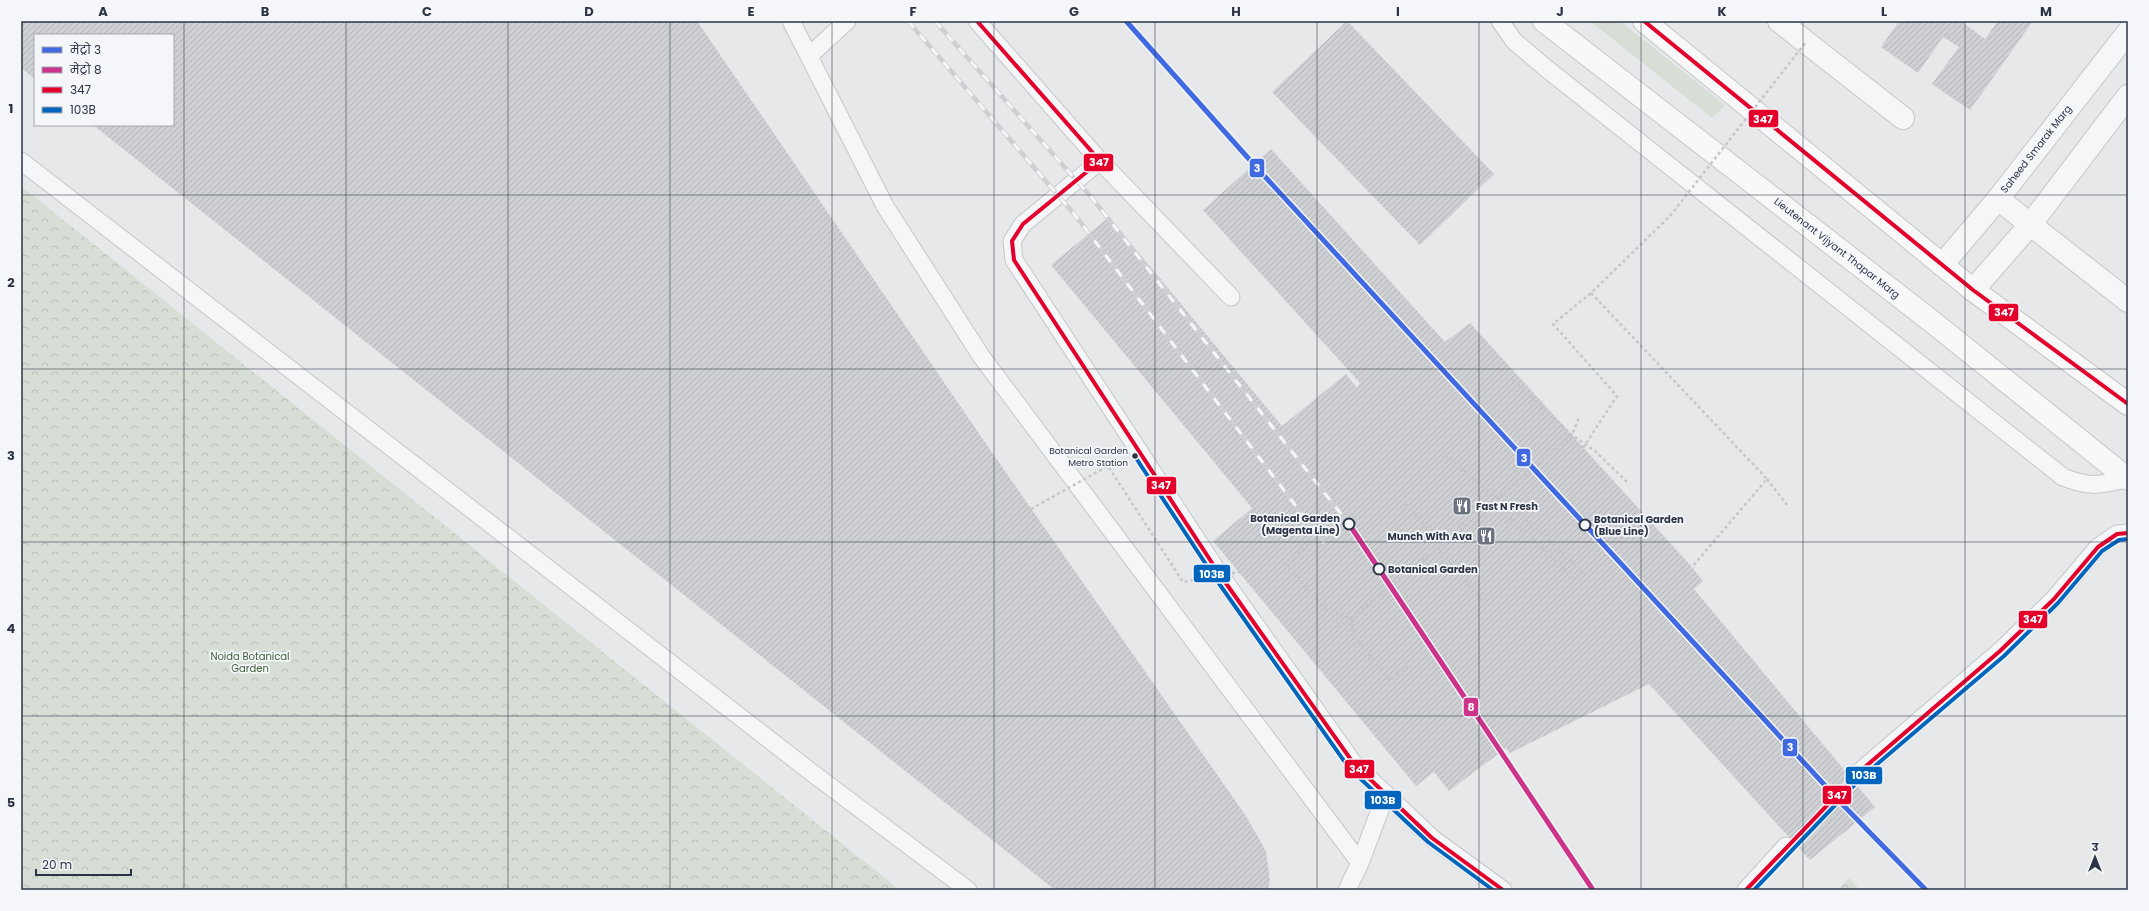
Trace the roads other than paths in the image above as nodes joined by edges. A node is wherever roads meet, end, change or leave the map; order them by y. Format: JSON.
{"nodes":[{"id":1,"x":791,"y":21,"type":"edge"},
{"id":2,"x":847,"y":21,"type":"edge"},
{"id":3,"x":977,"y":21,"type":"edge"},
{"id":4,"x":1500,"y":21,"type":"edge"},
{"id":5,"x":1544,"y":21,"type":"edge"},
{"id":6,"x":1644,"y":21,"type":"edge"},
{"id":7,"x":1779,"y":21,"type":"edge"},
{"id":8,"x":2128,"y":32,"type":"edge"},
{"id":9,"x":809,"y":56,"type":"junction"},
{"id":10,"x":2128,"y":96,"type":"edge"},
{"id":11,"x":1903,"y":118,"type":"dead end"},
{"id":12,"x":21,"y":161,"type":"edge"},
{"id":13,"x":1100,"y":161,"type":"junction"},
{"id":14,"x":1998,"y":199,"type":"junction"},
{"id":15,"x":2030,"y":225,"type":"junction"},
{"id":16,"x":1942,"y":265,"type":"junction"},
{"id":17,"x":1974,"y":290,"type":"junction"},
{"id":18,"x":1232,"y":297,"type":"dead end"},
{"id":19,"x":2128,"y":301,"type":"edge"},
{"id":20,"x":2128,"y":404,"type":"edge"},
{"id":21,"x":2128,"y":479,"type":"edge"},
{"id":22,"x":2128,"y":533,"type":"edge"},
{"id":23,"x":1858,"y":773,"type":"dead end"},
{"id":24,"x":1386,"y":794,"type":"junction"},
{"id":25,"x":1786,"y":846,"type":"dead end"},
{"id":26,"x":1360,"y":863,"type":"junction"},
{"id":27,"x":968,"y":890,"type":"edge"},
{"id":28,"x":1347,"y":890,"type":"edge"},
{"id":29,"x":1503,"y":890,"type":"edge"},
{"id":30,"x":1746,"y":890,"type":"edge"}],
"edges":[{"from":1,"to":9,"type":"lane"},
{"from":2,"to":9,"type":"lane"},
{"from":3,"to":13,"type":"lane"},
{"from":4,"to":21,"type":"lane"},
{"from":5,"to":21,"type":"main road","name":"Lieutenant Vijyant Thapar Marg"},
{"from":6,"to":16,"type":"main road"},
{"from":7,"to":11,"type":"street"},
{"from":8,"to":14,"type":"street","name":"Saheed Smarak Marg"},
{"from":9,"to":26,"type":"lane"},
{"from":10,"to":15,"type":"street"},
{"from":12,"to":27,"type":"lane"},
{"from":13,"to":18,"type":"lane"},
{"from":13,"to":24,"type":"lane"},
{"from":14,"to":15,"type":"street"},
{"from":14,"to":16,"type":"street","name":"Saheed Smarak Marg"},
{"from":15,"to":17,"type":"street"},
{"from":15,"to":19,"type":"street"},
{"from":16,"to":17,"type":"main road"},
{"from":17,"to":20,"type":"main road"},
{"from":22,"to":23,"type":"lane"},
{"from":24,"to":26,"type":"lane"},
{"from":24,"to":29,"type":"lane"},
{"from":25,"to":30,"type":"lane"},
{"from":26,"to":28,"type":"lane"}]}
